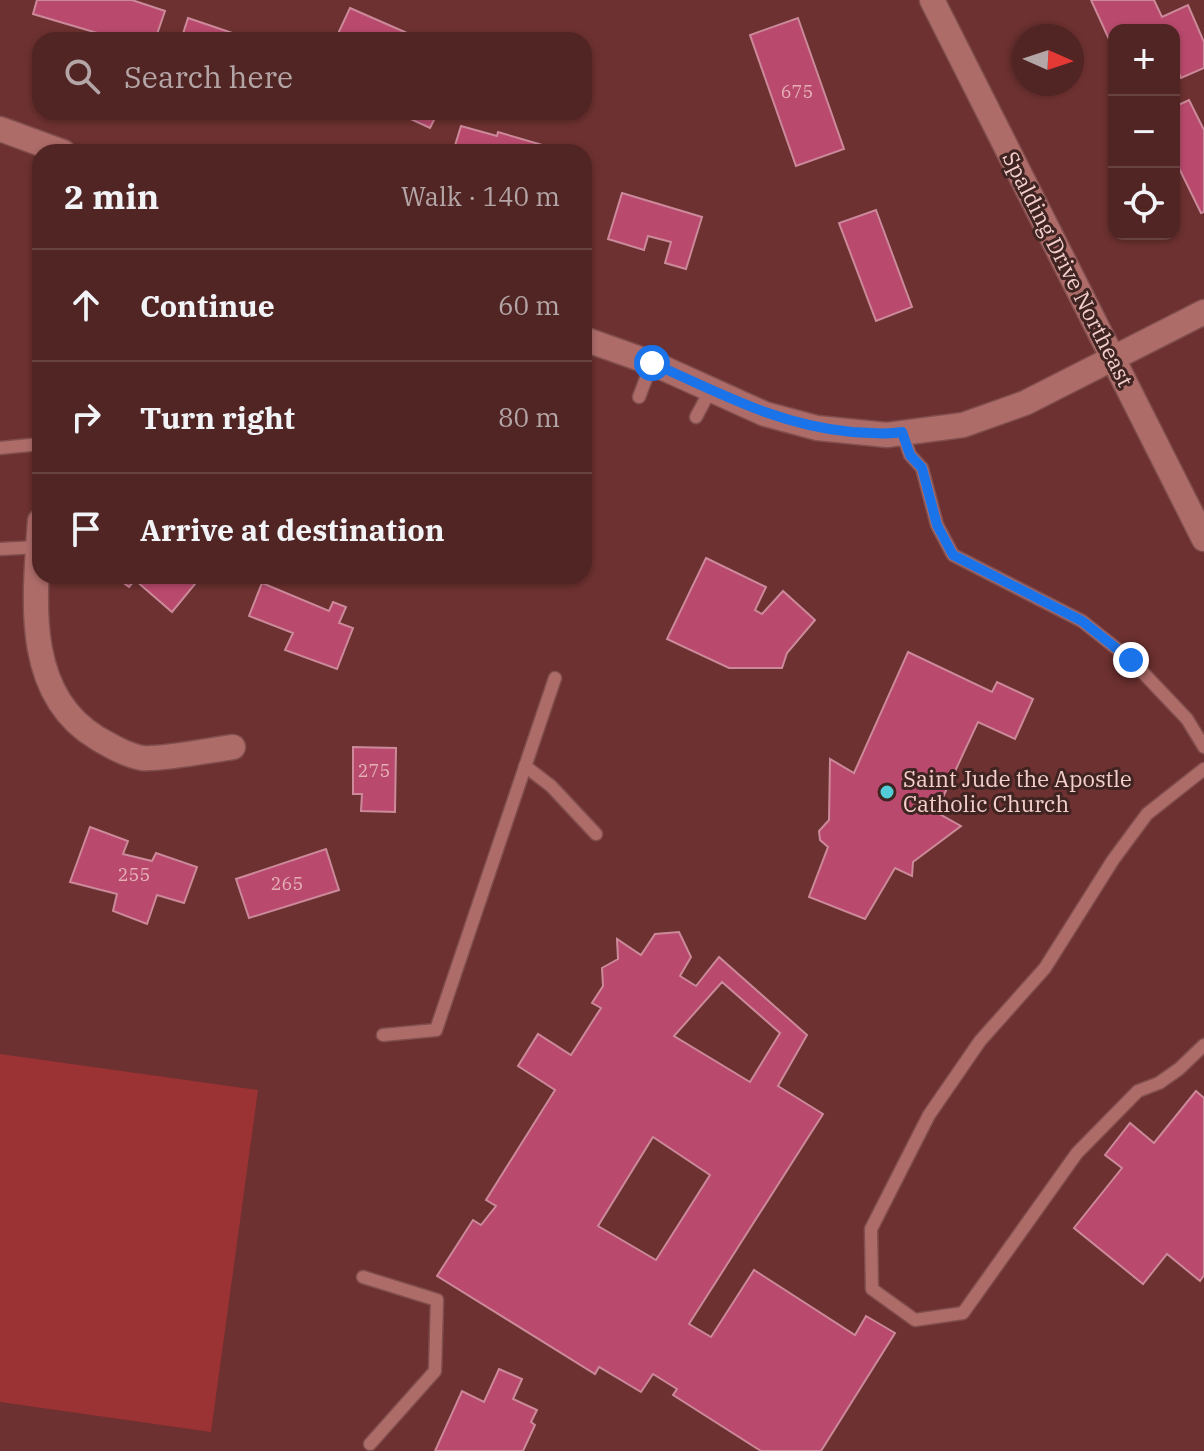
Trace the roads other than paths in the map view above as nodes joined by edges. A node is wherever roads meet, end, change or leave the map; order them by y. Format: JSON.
{"nodes":[{"id":1,"x":932,"y":0,"type":"edge"},
{"id":2,"x":0,"y":129,"type":"edge"},
{"id":3,"x":41,"y":144,"type":"edge"},
{"id":4,"x":1204,"y":312,"type":"edge"},
{"id":5,"x":592,"y":342,"type":"edge"},
{"id":6,"x":1112,"y":357,"type":"junction"},
{"id":7,"x":652,"y":363,"type":"junction"},
{"id":8,"x":711,"y":389,"type":"junction"},
{"id":9,"x":639,"y":397,"type":"dead end"},
{"id":10,"x":696,"y":417,"type":"dead end"},
{"id":11,"x":902,"y":432,"type":"junction"},
{"id":12,"x":32,"y":445,"type":"edge"},
{"id":13,"x":0,"y":448,"type":"edge"},
{"id":14,"x":1204,"y":539,"type":"edge"},
{"id":15,"x":32,"y":547,"type":"edge"},
{"id":16,"x":0,"y":549,"type":"edge"},
{"id":17,"x":37,"y":584,"type":"edge"},
{"id":18,"x":555,"y":678,"type":"dead end"},
{"id":19,"x":233,"y":747,"type":"dead end"},
{"id":20,"x":1204,"y":747,"type":"edge"},
{"id":21,"x":525,"y":766,"type":"junction"},
{"id":22,"x":1204,"y":769,"type":"edge"},
{"id":23,"x":596,"y":834,"type":"dead end"},
{"id":24,"x":383,"y":1035,"type":"dead end"},
{"id":25,"x":1204,"y":1045,"type":"edge"},
{"id":26,"x":363,"y":1277,"type":"dead end"},
{"id":27,"x":370,"y":1444,"type":"dead end"}],
"edges":[{"from":1,"to":6,"type":"street","name":"Spalding Drive Northeast"},
{"from":2,"to":3,"type":"street"},
{"from":4,"to":6,"type":"street"},
{"from":5,"to":7,"type":"street"},
{"from":6,"to":11,"type":"street"},
{"from":6,"to":14,"type":"street","name":"Spalding Drive Northeast"},
{"from":7,"to":8,"type":"street"},
{"from":7,"to":9,"type":"lane"},
{"from":8,"to":10,"type":"lane"},
{"from":8,"to":11,"type":"street"},
{"from":11,"to":20,"type":"lane"},
{"from":12,"to":13,"type":"lane"},
{"from":15,"to":16,"type":"lane"},
{"from":17,"to":19,"type":"street"},
{"from":18,"to":21,"type":"lane"},
{"from":21,"to":23,"type":"lane"},
{"from":21,"to":24,"type":"lane"},
{"from":22,"to":25,"type":"lane"},
{"from":26,"to":27,"type":"lane"}]}
